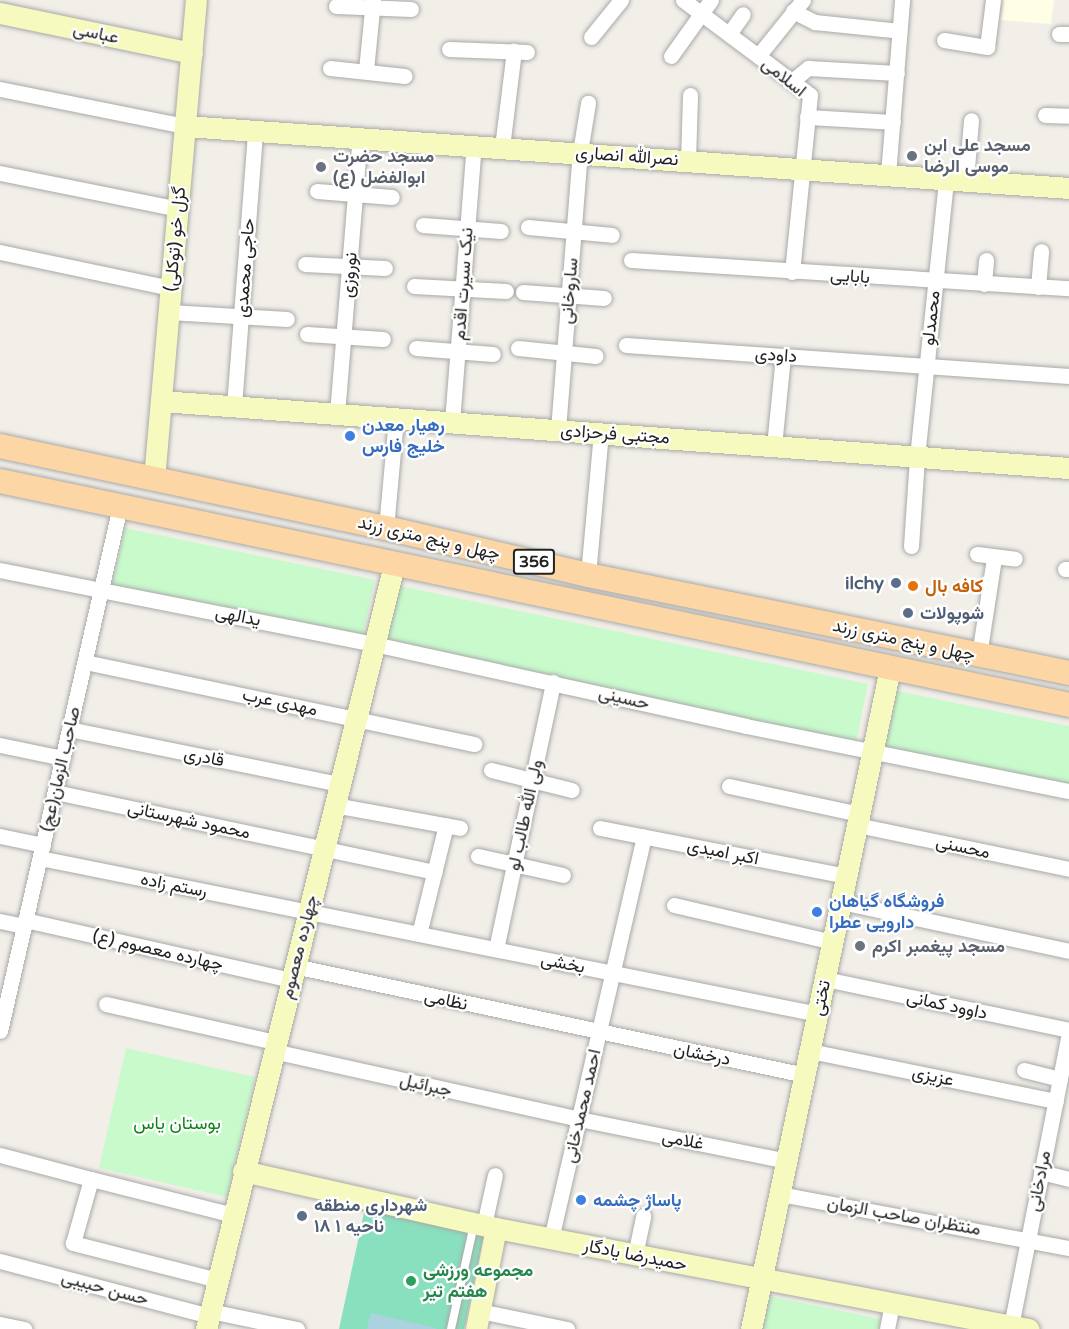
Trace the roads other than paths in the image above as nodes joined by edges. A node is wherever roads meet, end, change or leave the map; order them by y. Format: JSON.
{"nodes":[{"id":1,"x":196,"y":0,"type":"edge"},
{"id":2,"x":621,"y":0,"type":"edge"},
{"id":3,"x":683,"y":0,"type":"edge"},
{"id":4,"x":711,"y":0,"type":"edge"},
{"id":5,"x":903,"y":0,"type":"edge"},
{"id":6,"x":993,"y":0,"type":"edge"},
{"id":7,"x":372,"y":3,"type":"edge"},
{"id":8,"x":336,"y":6,"type":"dead end"},
{"id":9,"x":798,"y":6,"type":"edge"},
{"id":10,"x":411,"y":9,"type":"dead end"},
{"id":11,"x":0,"y":13,"type":"edge"},
{"id":12,"x":702,"y":14,"type":"junction"},
{"id":13,"x":743,"y":14,"type":"dead end"},
{"id":14,"x":900,"y":31,"type":"junction"},
{"id":15,"x":729,"y":34,"type":"junction"},
{"id":16,"x":591,"y":37,"type":"dead end"},
{"id":17,"x":944,"y":40,"type":"dead end"},
{"id":18,"x":449,"y":49,"type":"dead end"},
{"id":19,"x":192,"y":53,"type":"junction"},
{"id":20,"x":671,"y":56,"type":"dead end"},
{"id":21,"x":758,"y":56,"type":"junction"},
{"id":22,"x":330,"y":68,"type":"dead end"},
{"id":23,"x":366,"y":70,"type":"junction"},
{"id":24,"x":897,"y":73,"type":"junction"},
{"id":25,"x":405,"y":76,"type":"dead end"},
{"id":26,"x":792,"y":81,"type":"junction"},
{"id":27,"x":0,"y":89,"type":"edge"},
{"id":28,"x":690,"y":95,"type":"dead end"},
{"id":29,"x":588,"y":103,"type":"dead end"},
{"id":30,"x":1045,"y":115,"type":"dead end"},
{"id":31,"x":1069,"y":116,"type":"edge"},
{"id":32,"x":807,"y":117,"type":"junction"},
{"id":33,"x":971,"y":120,"type":"dead end"},
{"id":34,"x":893,"y":122,"type":"junction"},
{"id":35,"x":185,"y":126,"type":"junction"},
{"id":36,"x":255,"y":130,"type":"junction"},
{"id":37,"x":360,"y":137,"type":"junction"},
{"id":38,"x":474,"y":145,"type":"junction"},
{"id":39,"x":502,"y":147,"type":"junction"},
{"id":40,"x":580,"y":152,"type":"junction"},
{"id":41,"x":688,"y":160,"type":"junction"},
{"id":42,"x":802,"y":168,"type":"junction"},
{"id":43,"x":0,"y":173,"type":"edge"},
{"id":44,"x":888,"y":175,"type":"junction"},
{"id":45,"x":956,"y":179,"type":"junction"},
{"id":46,"x":1069,"y":188,"type":"edge"},
{"id":47,"x":316,"y":191,"type":"dead end"},
{"id":48,"x":356,"y":194,"type":"junction"},
{"id":49,"x":392,"y":197,"type":"dead end"},
{"id":50,"x":178,"y":209,"type":"junction"},
{"id":51,"x":423,"y":225,"type":"dead end"},
{"id":52,"x":528,"y":227,"type":"dead end"},
{"id":53,"x":467,"y":229,"type":"junction"},
{"id":54,"x":501,"y":231,"type":"dead end"},
{"id":55,"x":573,"y":233,"type":"junction"},
{"id":56,"x":612,"y":235,"type":"dead end"},
{"id":57,"x":1041,"y":251,"type":"dead end"},
{"id":58,"x":0,"y":252,"type":"edge"},
{"id":59,"x":632,"y":260,"type":"dead end"},
{"id":60,"x":986,"y":260,"type":"dead end"},
{"id":61,"x":305,"y":264,"type":"dead end"},
{"id":62,"x":350,"y":267,"type":"junction"},
{"id":63,"x":385,"y":268,"type":"dead end"},
{"id":64,"x":792,"y":272,"type":"junction"},
{"id":65,"x":935,"y":281,"type":"junction"},
{"id":66,"x":984,"y":284,"type":"junction"},
{"id":67,"x":414,"y":286,"type":"dead end"},
{"id":68,"x":1038,"y":287,"type":"junction"},
{"id":69,"x":171,"y":288,"type":"junction"},
{"id":70,"x":462,"y":288,"type":"junction"},
{"id":71,"x":1069,"y":288,"type":"edge"},
{"id":72,"x":506,"y":291,"type":"dead end"},
{"id":73,"x":523,"y":292,"type":"dead end"},
{"id":74,"x":568,"y":296,"type":"junction"},
{"id":75,"x":604,"y":298,"type":"dead end"},
{"id":76,"x":169,"y":312,"type":"junction"},
{"id":77,"x":241,"y":317,"type":"junction"},
{"id":78,"x":287,"y":319,"type":"dead end"},
{"id":79,"x":307,"y":334,"type":"dead end"},
{"id":80,"x":344,"y":337,"type":"junction"},
{"id":81,"x":383,"y":339,"type":"dead end"},
{"id":82,"x":626,"y":345,"type":"dead end"},
{"id":83,"x":416,"y":348,"type":"dead end"},
{"id":84,"x":519,"y":348,"type":"dead end"},
{"id":85,"x":458,"y":351,"type":"junction"},
{"id":86,"x":564,"y":352,"type":"junction"},
{"id":87,"x":493,"y":354,"type":"dead end"},
{"id":88,"x":596,"y":356,"type":"dead end"},
{"id":89,"x":783,"y":356,"type":"junction"},
{"id":90,"x":927,"y":364,"type":"junction"},
{"id":91,"x":1069,"y":376,"type":"edge"},
{"id":92,"x":161,"y":401,"type":"junction"},
{"id":93,"x":234,"y":406,"type":"junction"},
{"id":94,"x":338,"y":414,"type":"junction"},
{"id":95,"x":396,"y":418,"type":"junction"},
{"id":96,"x":452,"y":422,"type":"junction"},
{"id":97,"x":558,"y":430,"type":"junction"},
{"id":98,"x":601,"y":433,"type":"junction"},
{"id":99,"x":0,"y":446,"type":"edge"},
{"id":100,"x":774,"y":446,"type":"junction"},
{"id":101,"x":917,"y":457,"type":"junction"},
{"id":102,"x":1069,"y":468,"type":"edge"},
{"id":103,"x":154,"y":479,"type":"junction"},
{"id":104,"x":0,"y":481,"type":"edge"},
{"id":105,"x":120,"y":506,"type":"junction"},
{"id":106,"x":386,"y":528,"type":"junction"},
{"id":107,"x":911,"y":546,"type":"dead end"},
{"id":108,"x":976,"y":554,"type":"dead end"},
{"id":109,"x":994,"y":558,"type":"junction"},
{"id":110,"x":1015,"y":560,"type":"dead end"},
{"id":111,"x":394,"y":565,"type":"junction"},
{"id":112,"x":0,"y":570,"type":"edge"},
{"id":113,"x":588,"y":575,"type":"junction"},
{"id":114,"x":101,"y":590,"type":"junction"},
{"id":115,"x":374,"y":644,"type":"junction"},
{"id":116,"x":979,"y":655,"type":"junction"},
{"id":117,"x":84,"y":662,"type":"junction"},
{"id":118,"x":890,"y":668,"type":"junction"},
{"id":119,"x":1069,"y":673,"type":"edge"},
{"id":120,"x":553,"y":682,"type":"junction"},
{"id":121,"x":1069,"y":705,"type":"edge"},
{"id":122,"x":356,"y":717,"type":"junction"},
{"id":123,"x":69,"y":729,"type":"junction"},
{"id":124,"x":474,"y":744,"type":"dead end"},
{"id":125,"x":0,"y":745,"type":"edge"},
{"id":126,"x":873,"y":751,"type":"junction"},
{"id":127,"x":63,"y":758,"type":"junction"},
{"id":128,"x":491,"y":770,"type":"dead end"},
{"id":129,"x":532,"y":778,"type":"junction"},
{"id":130,"x":340,"y":784,"type":"junction"},
{"id":131,"x":729,"y":786,"type":"dead end"},
{"id":132,"x":572,"y":790,"type":"dead end"},
{"id":133,"x":1069,"y":791,"type":"edge"},
{"id":134,"x":55,"y":792,"type":"junction"},
{"id":135,"x":334,"y":805,"type":"junction"},
{"id":136,"x":858,"y":819,"type":"junction"},
{"id":137,"x":600,"y":828,"type":"dead end"},
{"id":138,"x":0,"y":836,"type":"edge"},
{"id":139,"x":644,"y":837,"type":"junction"},
{"id":140,"x":324,"y":847,"type":"junction"},
{"id":141,"x":41,"y":851,"type":"junction"},
{"id":142,"x":478,"y":856,"type":"dead end"},
{"id":143,"x":514,"y":864,"type":"junction"},
{"id":144,"x":1069,"y":869,"type":"edge"},
{"id":145,"x":435,"y":872,"type":"junction"},
{"id":146,"x":563,"y":875,"type":"dead end"},
{"id":147,"x":846,"y":876,"type":"junction"},
{"id":148,"x":841,"y":902,"type":"junction"},
{"id":149,"x":674,"y":905,"type":"dead end"},
{"id":150,"x":308,"y":912,"type":"junction"},
{"id":151,"x":0,"y":921,"type":"edge"},
{"id":152,"x":25,"y":923,"type":"junction"},
{"id":153,"x":419,"y":934,"type":"junction"},
{"id":154,"x":833,"y":942,"type":"junction"},
{"id":155,"x":496,"y":949,"type":"junction"},
{"id":156,"x":1069,"y":951,"type":"edge"},
{"id":157,"x":293,"y":973,"type":"junction"},
{"id":158,"x":613,"y":973,"type":"junction"},
{"id":159,"x":825,"y":979,"type":"junction"},
{"id":160,"x":5,"y":990,"type":"edge"},
{"id":161,"x":106,"y":1004,"type":"dead end"},
{"id":162,"x":818,"y":1014,"type":"junction"},
{"id":163,"x":0,"y":1031,"type":"edge"},
{"id":164,"x":1069,"y":1032,"type":"edge"},
{"id":165,"x":599,"y":1033,"type":"junction"},
{"id":166,"x":274,"y":1047,"type":"junction"},
{"id":167,"x":810,"y":1051,"type":"junction"},
{"id":168,"x":1024,"y":1070,"type":"dead end"},
{"id":169,"x":805,"y":1075,"type":"junction"},
{"id":170,"x":1061,"y":1091,"type":"edge"},
{"id":171,"x":579,"y":1119,"type":"junction"},
{"id":172,"x":0,"y":1155,"type":"edge"},
{"id":173,"x":787,"y":1161,"type":"junction"},
{"id":174,"x":243,"y":1171,"type":"junction"},
{"id":175,"x":1041,"y":1172,"type":"junction"},
{"id":176,"x":495,"y":1175,"type":"dead end"},
{"id":177,"x":91,"y":1179,"type":"junction"},
{"id":178,"x":1069,"y":1179,"type":"edge"},
{"id":179,"x":780,"y":1194,"type":"junction"},
{"id":180,"x":233,"y":1215,"type":"junction"},
{"id":181,"x":643,"y":1216,"type":"dead end"},
{"id":182,"x":485,"y":1225,"type":"junction"},
{"id":183,"x":551,"y":1239,"type":"junction"},
{"id":184,"x":1028,"y":1239,"type":"junction"},
{"id":185,"x":1069,"y":1248,"type":"edge"},
{"id":186,"x":635,"y":1255,"type":"junction"},
{"id":187,"x":0,"y":1261,"type":"edge"},
{"id":188,"x":218,"y":1280,"type":"junction"},
{"id":189,"x":762,"y":1280,"type":"junction"},
{"id":190,"x":892,"y":1304,"type":"junction"},
{"id":191,"x":209,"y":1318,"type":"edge"},
{"id":192,"x":478,"y":1320,"type":"edge"},
{"id":193,"x":0,"y":1324,"type":"edge"},
{"id":194,"x":1016,"y":1328,"type":"edge"},
{"id":195,"x":24,"y":1329,"type":"edge"},
{"id":196,"x":297,"y":1329,"type":"edge"},
{"id":197,"x":451,"y":1329,"type":"edge"},
{"id":198,"x":567,"y":1329,"type":"edge"},
{"id":199,"x":751,"y":1329,"type":"edge"},
{"id":200,"x":887,"y":1329,"type":"edge"}],
"edges":[{"from":1,"to":19,"type":"street","name":"گزل خو (توکلی)"},
{"from":2,"to":16,"type":"street"},
{"from":3,"to":12,"type":"street"},
{"from":4,"to":12,"type":"street"},
{"from":5,"to":14,"type":"street"},
{"from":6,"to":17,"type":"street"},
{"from":7,"to":8,"type":"street"},
{"from":7,"to":10,"type":"street"},
{"from":7,"to":23,"type":"street"},
{"from":9,"to":14,"type":"street"},
{"from":9,"to":21,"type":"street","name":"اسلامی"},
{"from":11,"to":19,"type":"street","name":"عباسی"},
{"from":12,"to":15,"type":"street"},
{"from":12,"to":20,"type":"street"},
{"from":13,"to":15,"type":"street"},
{"from":14,"to":24,"type":"street"},
{"from":15,"to":21,"type":"street"},
{"from":18,"to":39,"type":"street"},
{"from":19,"to":35,"type":"street","name":"گزل خو (توکلی)"},
{"from":21,"to":26,"type":"street","name":"اسلامی"},
{"from":22,"to":23,"type":"street"},
{"from":23,"to":25,"type":"street"},
{"from":24,"to":26,"type":"street"},
{"from":24,"to":34,"type":"street"},
{"from":26,"to":32,"type":"street","name":"اسلامی"},
{"from":27,"to":35,"type":"street"},
{"from":28,"to":41,"type":"street"},
{"from":29,"to":40,"type":"street","name":"ساروخانی"},
{"from":30,"to":31,"type":"street"},
{"from":32,"to":34,"type":"street"},
{"from":32,"to":42,"type":"street","name":"اسلامی"},
{"from":33,"to":45,"type":"street","name":"محمدلو"},
{"from":34,"to":44,"type":"street"},
{"from":35,"to":36,"type":"street","name":"نصرالله انصاری"},
{"from":35,"to":50,"type":"street","name":"گزل خو (توکلی)"},
{"from":36,"to":37,"type":"street","name":"نصرالله انصاری"},
{"from":36,"to":77,"type":"street","name":"حاجی محمدی"},
{"from":37,"to":38,"type":"street","name":"نصرالله انصاری"},
{"from":37,"to":48,"type":"street","name":"نوروزی"},
{"from":38,"to":39,"type":"street","name":"نصرالله انصاری"},
{"from":38,"to":53,"type":"street","name":"نیک سیرت اقدم"},
{"from":39,"to":40,"type":"street","name":"نصرالله انصاری"},
{"from":40,"to":41,"type":"street","name":"نصرالله انصاری"},
{"from":40,"to":55,"type":"street","name":"ساروخانی"},
{"from":41,"to":42,"type":"street","name":"نصرالله انصاری"},
{"from":42,"to":44,"type":"street","name":"نصرالله انصاری"},
{"from":42,"to":64,"type":"street","name":"اسلامی"},
{"from":43,"to":50,"type":"street"},
{"from":44,"to":45,"type":"street","name":"نصرالله انصاری"},
{"from":45,"to":46,"type":"street","name":"نصرالله انصاری"},
{"from":45,"to":65,"type":"street","name":"محمدلو"},
{"from":47,"to":48,"type":"street"},
{"from":48,"to":49,"type":"street"},
{"from":48,"to":62,"type":"street","name":"نوروزی"},
{"from":50,"to":69,"type":"street","name":"گزل خو (توکلی)"},
{"from":51,"to":53,"type":"street"},
{"from":52,"to":55,"type":"street"},
{"from":53,"to":54,"type":"street"},
{"from":53,"to":70,"type":"street","name":"نیک سیرت اقدم"},
{"from":55,"to":56,"type":"street"},
{"from":55,"to":74,"type":"street","name":"ساروخانی"},
{"from":57,"to":68,"type":"street"},
{"from":58,"to":69,"type":"street"},
{"from":59,"to":64,"type":"street","name":"بابایی"},
{"from":60,"to":66,"type":"street"},
{"from":61,"to":62,"type":"street"},
{"from":62,"to":63,"type":"street"},
{"from":62,"to":80,"type":"street","name":"نوروزی"},
{"from":64,"to":65,"type":"street","name":"بابایی"},
{"from":65,"to":66,"type":"street","name":"بابایی"},
{"from":65,"to":90,"type":"street","name":"محمدلو"},
{"from":66,"to":68,"type":"street","name":"بابایی"},
{"from":67,"to":70,"type":"street"},
{"from":68,"to":71,"type":"street","name":"بابایی"},
{"from":69,"to":76,"type":"street","name":"گزل خو (توکلی)"},
{"from":70,"to":72,"type":"street"},
{"from":70,"to":85,"type":"street","name":"نیک سیرت اقدم"},
{"from":73,"to":74,"type":"street"},
{"from":74,"to":75,"type":"street"},
{"from":74,"to":86,"type":"street","name":"ساروخانی"},
{"from":76,"to":77,"type":"street"},
{"from":76,"to":92,"type":"street","name":"گزل خو (توکلی)"},
{"from":77,"to":78,"type":"street"},
{"from":77,"to":93,"type":"street","name":"حاجی محمدی"},
{"from":79,"to":80,"type":"street"},
{"from":80,"to":81,"type":"street"},
{"from":80,"to":94,"type":"street","name":"نوروزی"},
{"from":82,"to":89,"type":"street","name":"داودی"},
{"from":83,"to":85,"type":"street"},
{"from":84,"to":86,"type":"street"},
{"from":85,"to":87,"type":"street"},
{"from":85,"to":96,"type":"street","name":"نیک سیرت اقدم"},
{"from":86,"to":88,"type":"street"},
{"from":86,"to":97,"type":"street","name":"ساروخانی"},
{"from":89,"to":90,"type":"street","name":"داودی"},
{"from":89,"to":100,"type":"street"},
{"from":90,"to":91,"type":"street","name":"داودی"},
{"from":90,"to":101,"type":"street","name":"محمدلو"},
{"from":92,"to":93,"type":"street","name":"مجتبی فرحزادی"},
{"from":92,"to":103,"type":"street","name":"گزل خو (توکلی)"},
{"from":93,"to":94,"type":"street","name":"مجتبی فرحزادی"},
{"from":94,"to":95,"type":"street","name":"مجتبی فرحزادی"},
{"from":95,"to":96,"type":"street","name":"مجتبی فرحزادی"},
{"from":95,"to":106,"type":"street"},
{"from":96,"to":97,"type":"street","name":"مجتبی فرحزادی"},
{"from":97,"to":98,"type":"street","name":"مجتبی فرحزادی"},
{"from":98,"to":100,"type":"street","name":"مجتبی فرحزادی"},
{"from":98,"to":113,"type":"street"},
{"from":99,"to":103,"type":"main road","name":"چهل و پنج متری زرند","number":"356"},
{"from":100,"to":101,"type":"street","name":"مجتبی فرحزادی"},
{"from":101,"to":102,"type":"street","name":"مجتبی فرحزادی"},
{"from":101,"to":107,"type":"street","name":"محمدلو"},
{"from":103,"to":106,"type":"main road","name":"چهل و پنج متری زرند","number":"356"},
{"from":104,"to":105,"type":"main road","name":"چهل و پنج متری زرند","number":"356"},
{"from":105,"to":111,"type":"main road","name":"چهل و پنج متری زرند","number":"356"},
{"from":105,"to":114,"type":"street","name":"صاحب الزمان(عج)"},
{"from":106,"to":113,"type":"main road","name":"چهل و پنج متری زرند","number":"356"},
{"from":108,"to":109,"type":"street"},
{"from":109,"to":110,"type":"street"},
{"from":109,"to":116,"type":"street"},
{"from":111,"to":115,"type":"street","name":"چهارده معصوم"},
{"from":111,"to":118,"type":"main road","name":"چهل و پنج متری زرند","number":"356"},
{"from":112,"to":114,"type":"street","name":"یدالهی"},
{"from":113,"to":116,"type":"main road","name":"چهل و پنج متری زرند","number":"356"},
{"from":114,"to":115,"type":"street","name":"یدالهی"},
{"from":114,"to":117,"type":"street","name":"صاحب الزمان(عج)"},
{"from":115,"to":120,"type":"street","name":"حسینی"},
{"from":115,"to":122,"type":"street","name":"چهارده معصوم"},
{"from":116,"to":119,"type":"main road","name":"چهل و پنج متری زرند","number":"356"},
{"from":117,"to":122,"type":"street","name":"مهدی عرب"},
{"from":117,"to":123,"type":"street","name":"صاحب الزمان(عج)"},
{"from":118,"to":121,"type":"main road","name":"چهل و پنج متری زرند","number":"356"},
{"from":118,"to":126,"type":"street","name":"تختی"},
{"from":120,"to":126,"type":"street","name":"حسینی"},
{"from":120,"to":129,"type":"street","name":"ولی الله طالب لو"},
{"from":122,"to":124,"type":"street","name":"مهدی عرب"},
{"from":122,"to":130,"type":"street","name":"چهارده معصوم"},
{"from":123,"to":127,"type":"street","name":"صاحب الزمان(عج)"},
{"from":123,"to":130,"type":"street","name":"قادری"},
{"from":125,"to":127,"type":"street"},
{"from":126,"to":133,"type":"street","name":"حسینی"},
{"from":126,"to":136,"type":"street","name":"تختی"},
{"from":127,"to":134,"type":"street","name":"صاحب الزمان(عج)"},
{"from":128,"to":129,"type":"street"},
{"from":129,"to":132,"type":"street"},
{"from":129,"to":143,"type":"street","name":"ولی الله طالب لو"},
{"from":130,"to":135,"type":"street","name":"چهارده معصوم"},
{"from":131,"to":136,"type":"street","name":"محسنی"},
{"from":134,"to":140,"type":"street","name":"محمود شهرستانی"},
{"from":134,"to":141,"type":"street","name":"صاحب الزمان(عج)"},
{"from":135,"to":140,"type":"street","name":"چهارده معصوم"},
{"from":135,"to":145,"type":"street"},
{"from":136,"to":144,"type":"street","name":"محسنی"},
{"from":136,"to":147,"type":"street","name":"تختی"},
{"from":137,"to":139,"type":"street","name":"اکبر امیدی"},
{"from":138,"to":141,"type":"street","name":"رستم زاده"},
{"from":139,"to":147,"type":"street","name":"اکبر امیدی"},
{"from":139,"to":158,"type":"street","name":"احمد محمدخانی"},
{"from":140,"to":145,"type":"street","name":"محمود شهرستانی"},
{"from":140,"to":150,"type":"street","name":"چهارده معصوم"},
{"from":141,"to":150,"type":"street","name":"رستم زاده"},
{"from":141,"to":152,"type":"street","name":"صاحب الزمان(عج)"},
{"from":142,"to":143,"type":"street"},
{"from":143,"to":146,"type":"street"},
{"from":143,"to":155,"type":"street","name":"ولی الله طالب لو"},
{"from":145,"to":153,"type":"street"},
{"from":147,"to":148,"type":"street","name":"تختی"},
{"from":148,"to":154,"type":"street","name":"تختی"},
{"from":148,"to":156,"type":"street"},
{"from":149,"to":154,"type":"street"},
{"from":150,"to":153,"type":"street","name":"بخشی"},
{"from":150,"to":157,"type":"street","name":"چهارده معصوم"},
{"from":151,"to":152,"type":"street","name":"چهارده معصوم (ع)"},
{"from":152,"to":157,"type":"street","name":"چهارده معصوم (ع)"},
{"from":152,"to":160,"type":"street","name":"صاحب الزمان(عج)"},
{"from":153,"to":155,"type":"street","name":"بخشی"},
{"from":154,"to":159,"type":"street","name":"تختی"},
{"from":155,"to":158,"type":"street","name":"بخشی"},
{"from":157,"to":165,"type":"street","name":"نظامی"},
{"from":157,"to":166,"type":"street","name":"چهارده معصوم"},
{"from":158,"to":162,"type":"street","name":"بخشی"},
{"from":158,"to":165,"type":"street","name":"احمد محمدخانی"},
{"from":159,"to":162,"type":"street","name":"تختی"},
{"from":159,"to":164,"type":"street","name":"داوود کمانی"},
{"from":160,"to":163,"type":"street","name":"صاحب الزمان(عج)"},
{"from":161,"to":166,"type":"street","name":"جبرائیل"},
{"from":162,"to":167,"type":"street","name":"تختی"},
{"from":164,"to":170,"type":"street","name":"مرادخانی"},
{"from":165,"to":169,"type":"street","name":"درخشان"},
{"from":165,"to":171,"type":"street","name":"احمد محمدخانی"},
{"from":166,"to":171,"type":"street","name":"جبرائیل"},
{"from":166,"to":174,"type":"street","name":"چهارده معصوم"},
{"from":167,"to":169,"type":"street","name":"تختی"},
{"from":167,"to":170,"type":"street","name":"عزیزی"},
{"from":168,"to":170,"type":"street"},
{"from":169,"to":173,"type":"street","name":"تختی"},
{"from":170,"to":175,"type":"street","name":"مرادخانی"},
{"from":171,"to":173,"type":"street","name":"غلامی"},
{"from":171,"to":183,"type":"street","name":"احمد محمدخانی"},
{"from":172,"to":177,"type":"street"},
{"from":173,"to":179,"type":"street","name":"تختی"},
{"from":174,"to":180,"type":"street","name":"چهارده معصوم"},
{"from":174,"to":182,"type":"street","name":"حمیدرضا یادگار"},
{"from":175,"to":178,"type":"street"},
{"from":175,"to":184,"type":"street","name":"مرادخانی"},
{"from":176,"to":182,"type":"street"},
{"from":177,"to":180,"type":"street"},
{"from":177,"to":188,"type":"street"},
{"from":179,"to":184,"type":"street","name":"منتظران صاحب الزمان"},
{"from":179,"to":189,"type":"street","name":"تختی"},
{"from":180,"to":188,"type":"street","name":"چهارده معصوم"},
{"from":181,"to":186,"type":"street"},
{"from":182,"to":183,"type":"street","name":"حمیدرضا یادگار"},
{"from":182,"to":192,"type":"street"},
{"from":182,"to":197,"type":"lane"},
{"from":183,"to":186,"type":"street","name":"حمیدرضا یادگار"},
{"from":184,"to":185,"type":"street","name":"منتظران صاحب الزمان"},
{"from":184,"to":194,"type":"street","name":"مرادخانی"},
{"from":186,"to":189,"type":"street","name":"حمیدرضا یادگار"},
{"from":187,"to":191,"type":"street","name":"حسن حبیبی"},
{"from":188,"to":191,"type":"street","name":"چهارده معصوم"},
{"from":189,"to":190,"type":"street","name":"حمیدرضا یادگار"},
{"from":189,"to":199,"type":"street","name":"تختی"},
{"from":190,"to":194,"type":"street","name":"حمیدرضا یادگار"},
{"from":190,"to":200,"type":"street"},
{"from":191,"to":196,"type":"street","name":"حسن حبیبی"},
{"from":192,"to":198,"type":"street"},
{"from":193,"to":195,"type":"street"}]}
